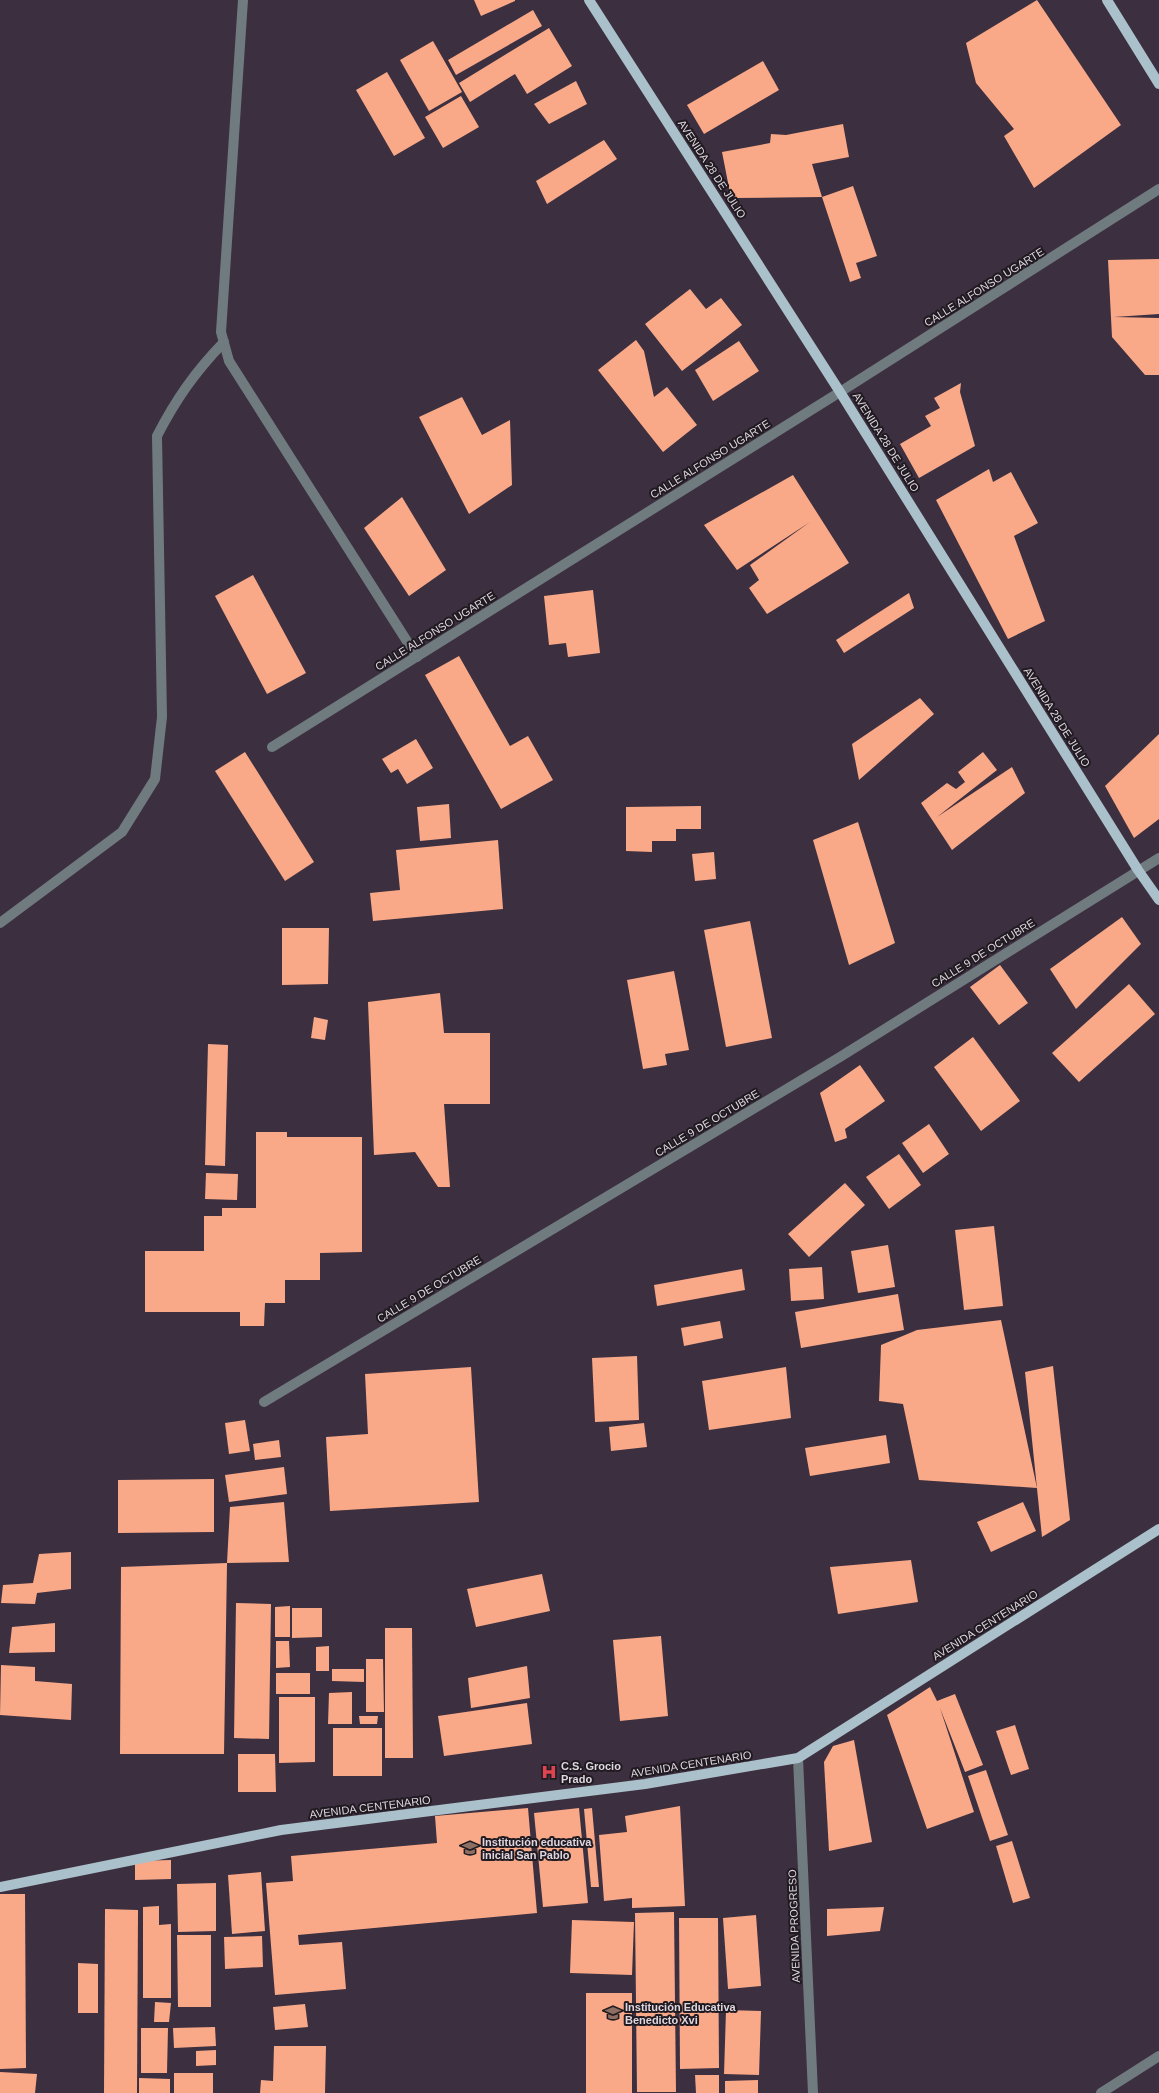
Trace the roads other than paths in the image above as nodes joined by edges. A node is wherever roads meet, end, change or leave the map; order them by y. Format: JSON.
{"nodes":[{"id":1,"x":243,"y":0,"type":"edge"},
{"id":2,"x":589,"y":0,"type":"edge"},
{"id":3,"x":1107,"y":0,"type":"edge"},
{"id":4,"x":1159,"y":84,"type":"edge"},
{"id":5,"x":1159,"y":189,"type":"edge"},
{"id":6,"x":224,"y":342,"type":"junction"},
{"id":7,"x":840,"y":392,"type":"junction"},
{"id":8,"x":417,"y":657,"type":"junction"},
{"id":9,"x":272,"y":747,"type":"dead end"},
{"id":10,"x":1159,"y":858,"type":"edge"},
{"id":11,"x":1138,"y":870,"type":"junction"},
{"id":12,"x":1159,"y":900,"type":"edge"},
{"id":13,"x":0,"y":923,"type":"edge"},
{"id":14,"x":264,"y":1402,"type":"dead end"},
{"id":15,"x":1159,"y":1529,"type":"edge"},
{"id":16,"x":798,"y":1758,"type":"junction"},
{"id":17,"x":0,"y":1887,"type":"edge"},
{"id":18,"x":1159,"y":2056,"type":"edge"},
{"id":19,"x":813,"y":2093,"type":"edge"},
{"id":20,"x":1101,"y":2093,"type":"edge"}],
"edges":[{"from":1,"to":6,"type":"street"},
{"from":2,"to":7,"type":"main road","name":"AVENIDA 28 DE JULIO"},
{"from":3,"to":4,"type":"main road"},
{"from":5,"to":7,"type":"street","name":"CALLE ALFONSO UGARTE"},
{"from":6,"to":8,"type":"street"},
{"from":6,"to":13,"type":"street"},
{"from":7,"to":8,"type":"street","name":"CALLE ALFONSO UGARTE"},
{"from":7,"to":11,"type":"main road","name":"AVENIDA 28 DE JULIO"},
{"from":8,"to":9,"type":"street","name":"CALLE ALFONSO UGARTE"},
{"from":10,"to":11,"type":"street","name":"CALLE 9 DE OCTUBRE"},
{"from":11,"to":12,"type":"main road","name":"AVENIDA 28 DE JULIO"},
{"from":11,"to":14,"type":"street","name":"CALLE 9 DE OCTUBRE"},
{"from":15,"to":16,"type":"main road","name":"AVENIDA CENTENARIO"},
{"from":16,"to":17,"type":"main road","name":"AVENIDA CENTENARIO"},
{"from":16,"to":19,"type":"street","name":"AVENIDA PROGRESO"},
{"from":18,"to":20,"type":"street"}]}
